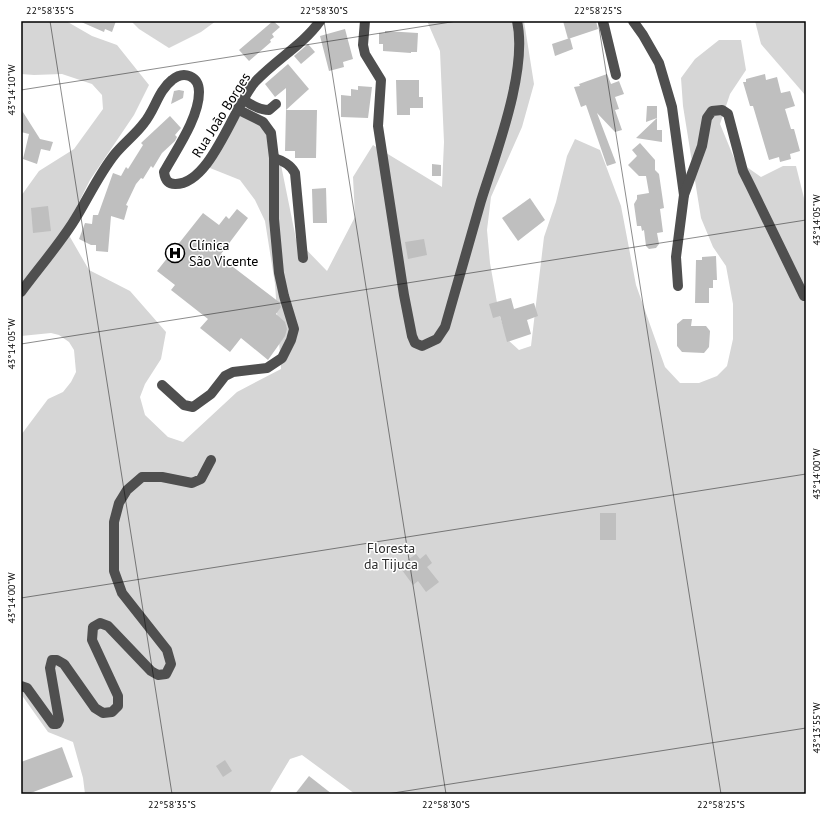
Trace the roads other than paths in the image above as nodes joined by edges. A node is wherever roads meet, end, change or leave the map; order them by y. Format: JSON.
{"nodes":[{"id":1,"x":320,"y":21,"type":"edge"},
{"id":2,"x":365,"y":21,"type":"edge"},
{"id":3,"x":518,"y":21,"type":"edge"},
{"id":4,"x":602,"y":21,"type":"edge"},
{"id":5,"x":633,"y":21,"type":"edge"},
{"id":6,"x":616,"y":75,"type":"dead end"},
{"id":7,"x":244,"y":100,"type":"junction"},
{"id":8,"x":276,"y":104,"type":"dead end"},
{"id":9,"x":238,"y":109,"type":"junction"},
{"id":10,"x":274,"y":158,"type":"junction"},
{"id":11,"x":684,"y":195,"type":"junction"},
{"id":12,"x":303,"y":258,"type":"dead end"},
{"id":13,"x":678,"y":286,"type":"dead end"},
{"id":14,"x":21,"y":292,"type":"edge"},
{"id":15,"x":804,"y":296,"type":"dead end"},
{"id":16,"x":162,"y":385,"type":"dead end"},
{"id":17,"x":211,"y":460,"type":"dead end"},
{"id":18,"x":21,"y":686,"type":"edge"}],
"edges":[{"from":1,"to":7,"type":"street","name":"Rua João Borges"},
{"from":2,"to":3,"type":"street"},
{"from":4,"to":6,"type":"street"},
{"from":5,"to":11,"type":"street"},
{"from":7,"to":8,"type":"street"},
{"from":7,"to":9,"type":"street","name":"Rua João Borges"},
{"from":9,"to":10,"type":"street"},
{"from":9,"to":14,"type":"street","name":"Rua João Borges"},
{"from":10,"to":12,"type":"street"},
{"from":10,"to":16,"type":"street"},
{"from":11,"to":13,"type":"street"},
{"from":11,"to":15,"type":"street"},
{"from":17,"to":18,"type":"street"}]}
